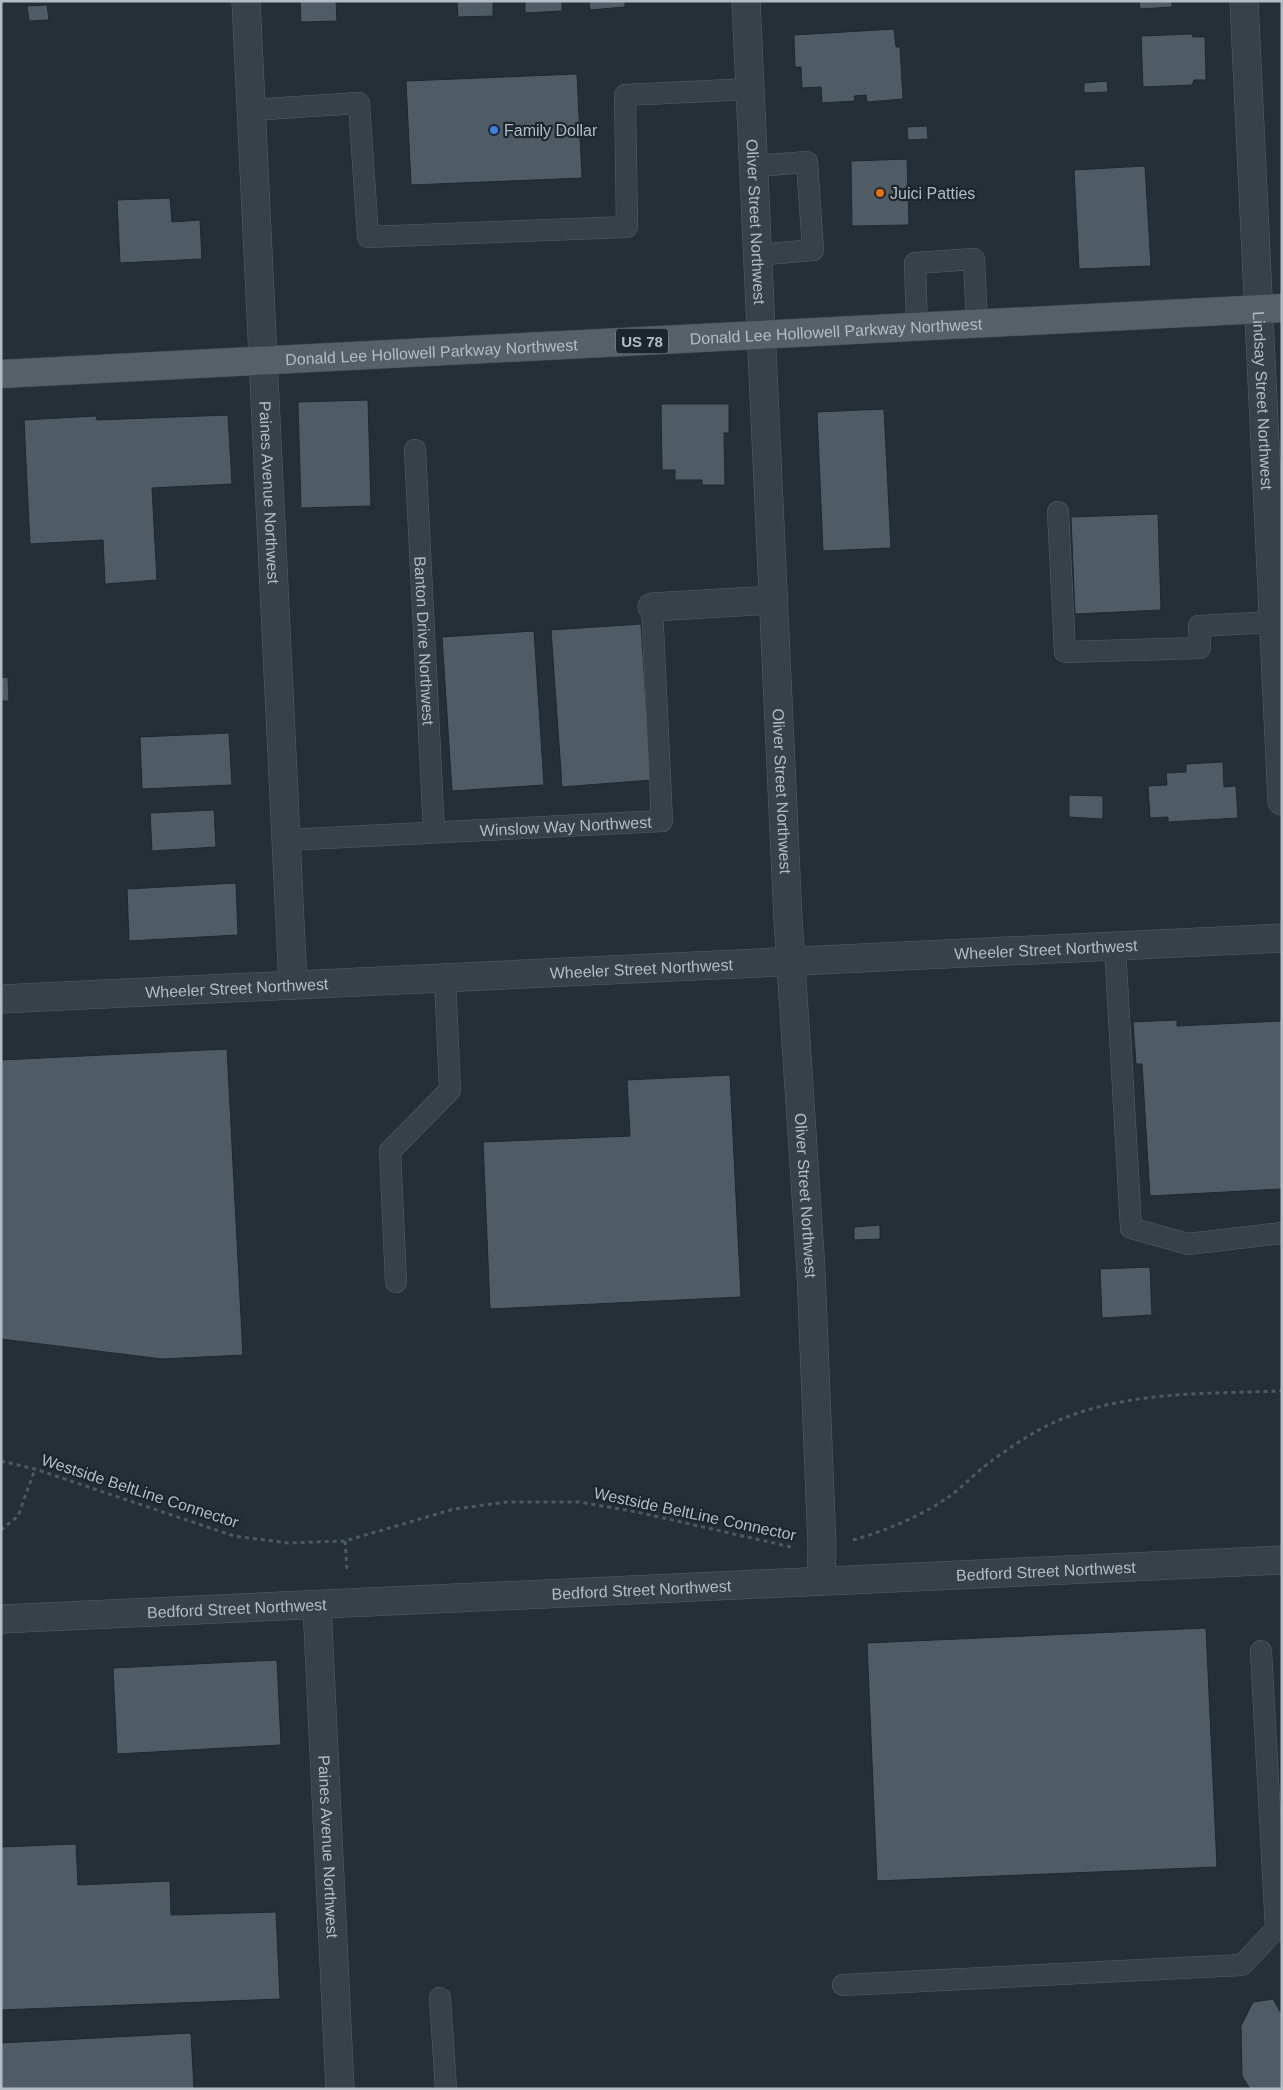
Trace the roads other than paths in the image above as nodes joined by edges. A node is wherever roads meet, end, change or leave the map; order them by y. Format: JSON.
{"nodes":[{"id":1,"x":246,"y":1,"type":"edge"},
{"id":2,"x":746,"y":1,"type":"edge"},
{"id":3,"x":1244,"y":1,"type":"edge"},
{"id":4,"x":750,"y":89,"type":"junction"},
{"id":5,"x":251,"y":110,"type":"junction"},
{"id":6,"x":754,"y":166,"type":"junction"},
{"id":7,"x":757,"y":255,"type":"junction"},
{"id":8,"x":1270,"y":309,"type":"edge"},
{"id":9,"x":977,"y":324,"type":"junction"},
{"id":10,"x":918,"y":327,"type":"junction"},
{"id":11,"x":761,"y":335,"type":"junction"},
{"id":12,"x":264,"y":361,"type":"junction"},
{"id":13,"x":1,"y":374,"type":"edge"},
{"id":14,"x":415,"y":450,"type":"dead end"},
{"id":15,"x":1058,"y":512,"type":"dead end"},
{"id":16,"x":773,"y":600,"type":"junction"},
{"id":17,"x":652,"y":606,"type":"joint"},
{"id":18,"x":1273,"y":622,"type":"junction"},
{"id":19,"x":1278,"y":654,"type":"edge"},
{"id":20,"x":1282,"y":801,"type":"edge"},
{"id":21,"x":434,"y":832,"type":"junction"},
{"id":22,"x":286,"y":840,"type":"junction"},
{"id":23,"x":1282,"y":938,"type":"edge"},
{"id":24,"x":1115,"y":947,"type":"junction"},
{"id":25,"x":790,"y":962,"type":"junction"},
{"id":26,"x":444,"y":978,"type":"junction"},
{"id":27,"x":293,"y":986,"type":"junction"},
{"id":28,"x":1,"y":999,"type":"edge"},
{"id":29,"x":1282,"y":1233,"type":"edge"},
{"id":30,"x":396,"y":1282,"type":"dead end"},
{"id":31,"x":1282,"y":1560,"type":"edge"},
{"id":32,"x":821,"y":1581,"type":"junction"},
{"id":33,"x":317,"y":1604,"type":"junction"},
{"id":34,"x":1,"y":1619,"type":"edge"},
{"id":35,"x":1261,"y":1651,"type":"dead end"},
{"id":36,"x":843,"y":1985,"type":"dead end"},
{"id":37,"x":440,"y":1998,"type":"dead end"},
{"id":38,"x":340,"y":2089,"type":"edge"},
{"id":39,"x":446,"y":2089,"type":"edge"}],
"edges":[{"from":1,"to":5,"type":"street","name":"Paines Avenue Northwest"},
{"from":2,"to":4,"type":"street","name":"Oliver Street Northwest"},
{"from":3,"to":8,"type":"street","name":"Lindsay Street Northwest"},
{"from":4,"to":5,"type":"lane"},
{"from":4,"to":6,"type":"street","name":"Oliver Street Northwest"},
{"from":5,"to":12,"type":"street","name":"Paines Avenue Northwest"},
{"from":6,"to":7,"type":"street","name":"Oliver Street Northwest"},
{"from":6,"to":7,"type":"lane"},
{"from":7,"to":11,"type":"street","name":"Oliver Street Northwest"},
{"from":8,"to":9,"type":"main road","name":"Donald Lee Hollowell Parkway Northwest","number":"US 78"},
{"from":8,"to":18,"type":"street","name":"Lindsay Street Northwest"},
{"from":9,"to":10,"type":"main road","name":"Donald Lee Hollowell Parkway Northwest","number":"US 78"},
{"from":9,"to":10,"type":"lane"},
{"from":10,"to":11,"type":"main road","name":"Donald Lee Hollowell Parkway Northwest","number":"US 78"},
{"from":11,"to":12,"type":"main road","name":"Donald Lee Hollowell Parkway Northwest","number":"US 78"},
{"from":11,"to":16,"type":"street","name":"Oliver Street Northwest"},
{"from":12,"to":13,"type":"main road","name":"Donald Lee Hollowell Parkway Northwest","number":"US 78"},
{"from":12,"to":22,"type":"street","name":"Paines Avenue Northwest"},
{"from":14,"to":21,"type":"lane","name":"Banton Drive Northwest"},
{"from":15,"to":18,"type":"lane"},
{"from":16,"to":17,"type":"street"},
{"from":16,"to":25,"type":"street","name":"Oliver Street Northwest"},
{"from":17,"to":21,"type":"lane","name":"Winslow Way Northwest"},
{"from":18,"to":19,"type":"street","name":"Lindsay Street Northwest"},
{"from":19,"to":20,"type":"street","name":"Lindsay Street Northwest"},
{"from":21,"to":22,"type":"lane","name":"Winslow Way Northwest"},
{"from":22,"to":27,"type":"street","name":"Paines Avenue Northwest"},
{"from":23,"to":24,"type":"street","name":"Wheeler Street Northwest"},
{"from":24,"to":25,"type":"street","name":"Wheeler Street Northwest"},
{"from":24,"to":29,"type":"lane"},
{"from":25,"to":26,"type":"street","name":"Wheeler Street Northwest"},
{"from":25,"to":32,"type":"street","name":"Oliver Street Northwest"},
{"from":26,"to":27,"type":"street","name":"Wheeler Street Northwest"},
{"from":26,"to":30,"type":"lane"},
{"from":27,"to":28,"type":"street","name":"Wheeler Street Northwest"},
{"from":31,"to":32,"type":"street","name":"Bedford Street Northwest"},
{"from":32,"to":33,"type":"street","name":"Bedford Street Northwest"},
{"from":33,"to":34,"type":"street","name":"Bedford Street Northwest"},
{"from":33,"to":38,"type":"street","name":"Paines Avenue Northwest"},
{"from":35,"to":36,"type":"lane"},
{"from":37,"to":39,"type":"lane"}]}
